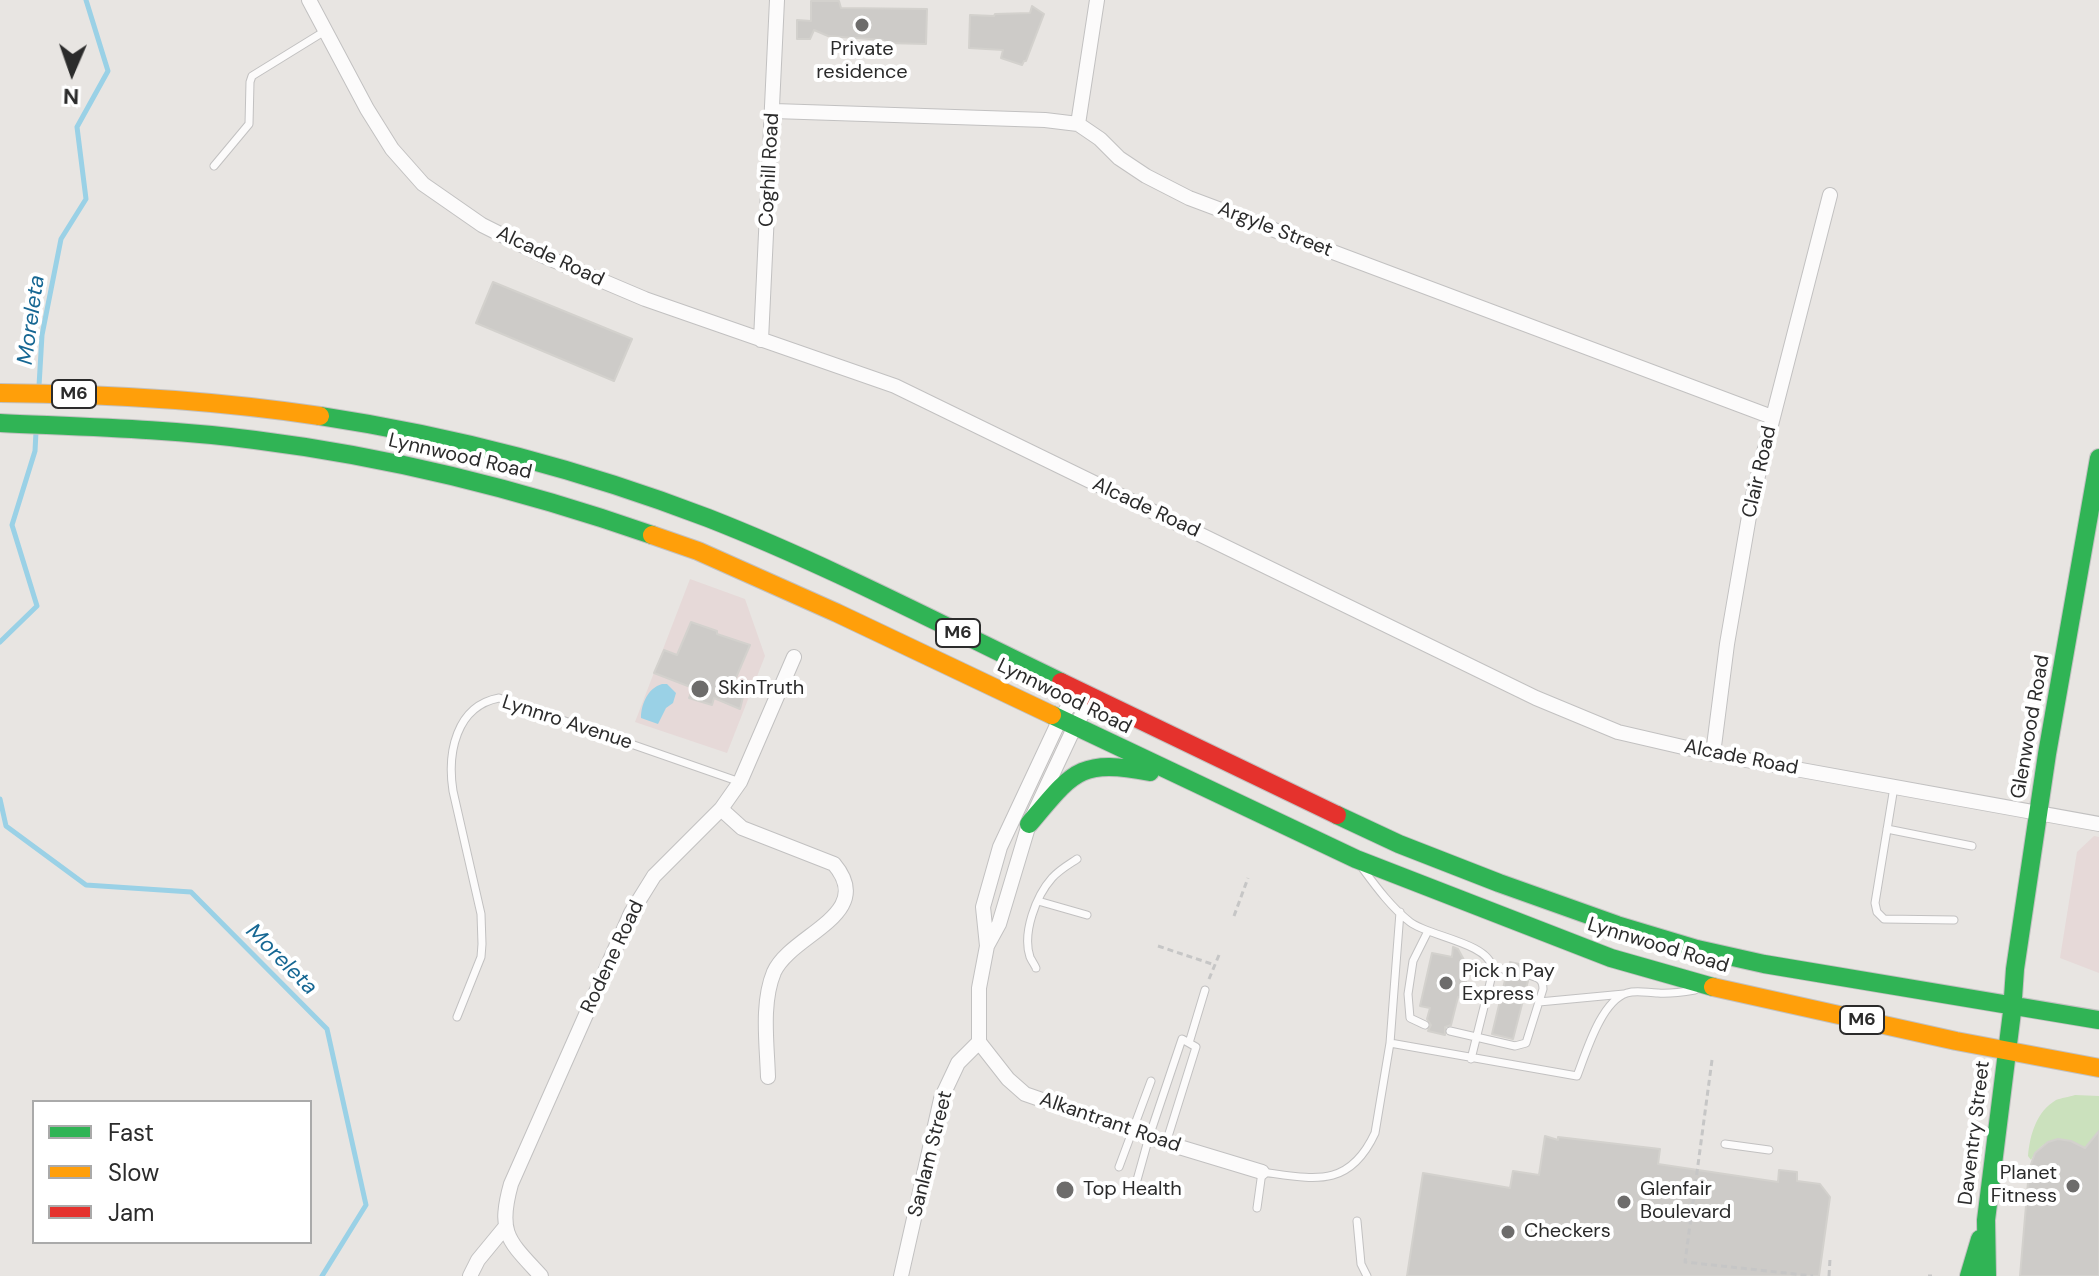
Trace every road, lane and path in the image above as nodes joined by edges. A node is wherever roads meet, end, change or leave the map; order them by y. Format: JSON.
{"nodes":[{"id":1,"x":309,"y":0,"type":"edge"},
{"id":2,"x":777,"y":0,"type":"edge"},
{"id":3,"x":1097,"y":0,"type":"edge"},
{"id":4,"x":325,"y":31,"type":"junction"},
{"id":5,"x":774,"y":111,"type":"junction"},
{"id":6,"x":1078,"y":124,"type":"junction"},
{"id":7,"x":214,"y":166,"type":"dead end"},
{"id":8,"x":1830,"y":195,"type":"dead end"},
{"id":9,"x":761,"y":340,"type":"junction"},
{"id":10,"x":0,"y":393,"type":"edge"},
{"id":11,"x":1772,"y":417,"type":"junction"},
{"id":12,"x":1,"y":423,"type":"edge"},
{"id":13,"x":2099,"y":458,"type":"edge"},
{"id":14,"x":794,"y":657,"type":"dead end"},
{"id":15,"x":1086,"y":694,"type":"junction"},
{"id":16,"x":1068,"y":723,"type":"junction"},
{"id":17,"x":1713,"y":754,"type":"junction"},
{"id":18,"x":1186,"y":780,"type":"junction"},
{"id":19,"x":740,"y":782,"type":"junction"},
{"id":20,"x":1894,"y":787,"type":"junction"},
{"id":21,"x":721,"y":809,"type":"junction"},
{"id":22,"x":2039,"y":813,"type":"junction"},
{"id":23,"x":1029,"y":824,"type":"junction"},
{"id":24,"x":2099,"y":824,"type":"edge"},
{"id":25,"x":1887,"y":829,"type":"junction"},
{"id":26,"x":1972,"y":846,"type":"dead end"},
{"id":27,"x":1077,"y":859,"type":"dead end"},
{"id":28,"x":1356,"y":859,"type":"junction"},
{"id":29,"x":1248,"y":878,"type":"dead end"},
{"id":30,"x":1038,"y":901,"type":"junction"},
{"id":31,"x":1400,"y":912,"type":"junction"},
{"id":32,"x":1087,"y":915,"type":"dead end"},
{"id":33,"x":1234,"y":916,"type":"dead end"},
{"id":34,"x":1954,"y":920,"type":"dead end"},
{"id":35,"x":1428,"y":931,"type":"junction"},
{"id":36,"x":987,"y":946,"type":"junction"},
{"id":37,"x":1158,"y":946,"type":"dead end"},
{"id":38,"x":1219,"y":955,"type":"dead end"},
{"id":39,"x":1215,"y":965,"type":"junction"},
{"id":40,"x":1492,"y":967,"type":"junction"},
{"id":41,"x":1036,"y":968,"type":"dead end"},
{"id":42,"x":1508,"y":970,"type":"dead end"},
{"id":43,"x":1529,"y":975,"type":"dead end"},
{"id":44,"x":1717,"y":988,"type":"junction"},
{"id":45,"x":1205,"y":990,"type":"joint"},
{"id":46,"x":1626,"y":993,"type":"junction"},
{"id":47,"x":1539,"y":1002,"type":"junction"},
{"id":48,"x":2012,"y":1005,"type":"junction"},
{"id":49,"x":457,"y":1017,"type":"dead end"},
{"id":50,"x":2099,"y":1020,"type":"edge"},
{"id":51,"x":1425,"y":1025,"type":"dead end"},
{"id":52,"x":1450,"y":1031,"type":"dead end"},
{"id":53,"x":2099,"y":1034,"type":"edge"},
{"id":54,"x":1476,"y":1037,"type":"junction"},
{"id":55,"x":979,"y":1042,"type":"junction"},
{"id":56,"x":1189,"y":1043,"type":"junction"},
{"id":57,"x":1390,"y":1043,"type":"junction"},
{"id":58,"x":2007,"y":1051,"type":"junction"},
{"id":59,"x":1471,"y":1059,"type":"junction"},
{"id":60,"x":1712,"y":1060,"type":"dead end"},
{"id":61,"x":2099,"y":1068,"type":"edge"},
{"id":62,"x":768,"y":1077,"type":"dead end"},
{"id":63,"x":1151,"y":1081,"type":"dead end"},
{"id":64,"x":1166,"y":1085,"type":"junction"},
{"id":65,"x":1182,"y":1091,"type":"junction"},
{"id":66,"x":1132,"y":1131,"type":"junction"},
{"id":67,"x":1149,"y":1137,"type":"junction"},
{"id":68,"x":1166,"y":1143,"type":"junction"},
{"id":69,"x":1725,"y":1144,"type":"dead end"},
{"id":70,"x":1769,"y":1150,"type":"dead end"},
{"id":71,"x":1119,"y":1167,"type":"dead end"},
{"id":72,"x":1262,"y":1172,"type":"junction"},
{"id":73,"x":1137,"y":1180,"type":"dead end"},
{"id":74,"x":1257,"y":1208,"type":"dead end"},
{"id":75,"x":1986,"y":1220,"type":"junction"},
{"id":76,"x":1357,"y":1221,"type":"dead end"},
{"id":77,"x":506,"y":1226,"type":"junction"},
{"id":78,"x":1830,"y":1259,"type":"dead end"},
{"id":79,"x":470,"y":1276,"type":"edge"},
{"id":80,"x":541,"y":1276,"type":"edge"},
{"id":81,"x":901,"y":1276,"type":"edge"},
{"id":82,"x":1367,"y":1276,"type":"edge"},
{"id":83,"x":1813,"y":1276,"type":"edge"},
{"id":84,"x":1829,"y":1276,"type":"edge"},
{"id":85,"x":1969,"y":1276,"type":"edge"},
{"id":86,"x":1987,"y":1276,"type":"edge"}],
"edges":[{"from":1,"to":4,"type":"street","name":"Alcade Road"},
{"from":2,"to":5,"type":"street","name":"Coghill Road"},
{"from":3,"to":6,"type":"street"},
{"from":4,"to":7,"type":"lane"},
{"from":4,"to":9,"type":"street","name":"Alcade Road"},
{"from":5,"to":6,"type":"street"},
{"from":5,"to":9,"type":"street","name":"Coghill Road"},
{"from":6,"to":11,"type":"street","name":"Argyle Street"},
{"from":8,"to":11,"type":"street","name":"Clair Road"},
{"from":9,"to":17,"type":"street","name":"Alcade Road"},
{"from":10,"to":15,"type":"main road","name":"Lynnwood Road","number":"M6"},
{"from":11,"to":17,"type":"street","name":"Clair Road"},
{"from":12,"to":16,"type":"main road","name":"Lynnwood Road","number":"M6"},
{"from":13,"to":22,"type":"main road","name":"Glenwood Road"},
{"from":14,"to":19,"type":"street","name":"Rodene Road"},
{"from":15,"to":16,"type":"street"},
{"from":15,"to":48,"type":"main road","name":"Lynnwood Road","number":"M6"},
{"from":16,"to":18,"type":"main road","name":"Lynnwood Road","number":"M6"},
{"from":16,"to":23,"type":"street"},
{"from":16,"to":36,"type":"street"},
{"from":17,"to":20,"type":"street","name":"Alcade Road"},
{"from":18,"to":23,"type":"main road"},
{"from":18,"to":28,"type":"main road","name":"Lynnwood Road","number":"M6"},
{"from":19,"to":21,"type":"street","name":"Rodene Road"},
{"from":19,"to":49,"type":"lane","name":"Lynnro Avenue"},
{"from":20,"to":22,"type":"street","name":"Alcade Road"},
{"from":20,"to":25,"type":"lane"},
{"from":21,"to":62,"type":"street"},
{"from":21,"to":77,"type":"street","name":"Rodene Road"},
{"from":22,"to":24,"type":"street","name":"Alcade Road"},
{"from":22,"to":48,"type":"main road","name":"Glenwood Road"},
{"from":23,"to":36,"type":"street"},
{"from":25,"to":26,"type":"lane"},
{"from":25,"to":34,"type":"lane"},
{"from":27,"to":30,"type":"lane"},
{"from":28,"to":31,"type":"lane"},
{"from":28,"to":44,"type":"main road","name":"Lynnwood Road","number":"M6"},
{"from":29,"to":33,"type":"path"},
{"from":30,"to":32,"type":"lane"},
{"from":30,"to":41,"type":"lane"},
{"from":31,"to":35,"type":"lane"},
{"from":31,"to":57,"type":"lane"},
{"from":35,"to":40,"type":"lane"},
{"from":35,"to":51,"type":"lane"},
{"from":36,"to":55,"type":"street"},
{"from":37,"to":39,"type":"path"},
{"from":38,"to":39,"type":"path"},
{"from":39,"to":45,"type":"path"},
{"from":40,"to":42,"type":"lane"},
{"from":40,"to":54,"type":"lane"},
{"from":43,"to":47,"type":"lane"},
{"from":44,"to":46,"type":"lane"},
{"from":44,"to":58,"type":"main road","name":"Lynnwood Road","number":"M6"},
{"from":45,"to":56,"type":"lane"},
{"from":46,"to":47,"type":"lane"},
{"from":46,"to":59,"type":"lane"},
{"from":47,"to":54,"type":"lane"},
{"from":48,"to":50,"type":"main road","name":"Lynnwood Road","number":"M6"},
{"from":48,"to":53,"type":"main road"},
{"from":48,"to":58,"type":"main road","name":"Glenwood Road"},
{"from":52,"to":54,"type":"lane"},
{"from":54,"to":59,"type":"lane"},
{"from":55,"to":66,"type":"street","name":"Alkantrant Road"},
{"from":55,"to":81,"type":"street","name":"Sanlam Street"},
{"from":56,"to":64,"type":"lane"},
{"from":56,"to":65,"type":"lane"},
{"from":57,"to":59,"type":"lane"},
{"from":57,"to":72,"type":"lane"},
{"from":58,"to":61,"type":"main road","name":"Lynnwood Road","number":"M6"},
{"from":58,"to":75,"type":"main road","name":"Daventry Street"},
{"from":60,"to":83,"type":"path"},
{"from":63,"to":66,"type":"lane"},
{"from":64,"to":65,"type":"lane"},
{"from":64,"to":67,"type":"lane"},
{"from":65,"to":68,"type":"lane"},
{"from":66,"to":67,"type":"street","name":"Alkantrant Road"},
{"from":66,"to":71,"type":"lane"},
{"from":67,"to":68,"type":"street","name":"Alkantrant Road"},
{"from":67,"to":73,"type":"lane"},
{"from":68,"to":72,"type":"street","name":"Alkantrant Road"},
{"from":69,"to":70,"type":"lane"},
{"from":72,"to":74,"type":"lane"},
{"from":75,"to":85,"type":"main road","name":"Daventry Street"},
{"from":75,"to":86,"type":"main road","name":"Daventry Street"},
{"from":76,"to":82,"type":"lane"},
{"from":77,"to":79,"type":"street"},
{"from":77,"to":80,"type":"street"},
{"from":78,"to":84,"type":"path"}]}
